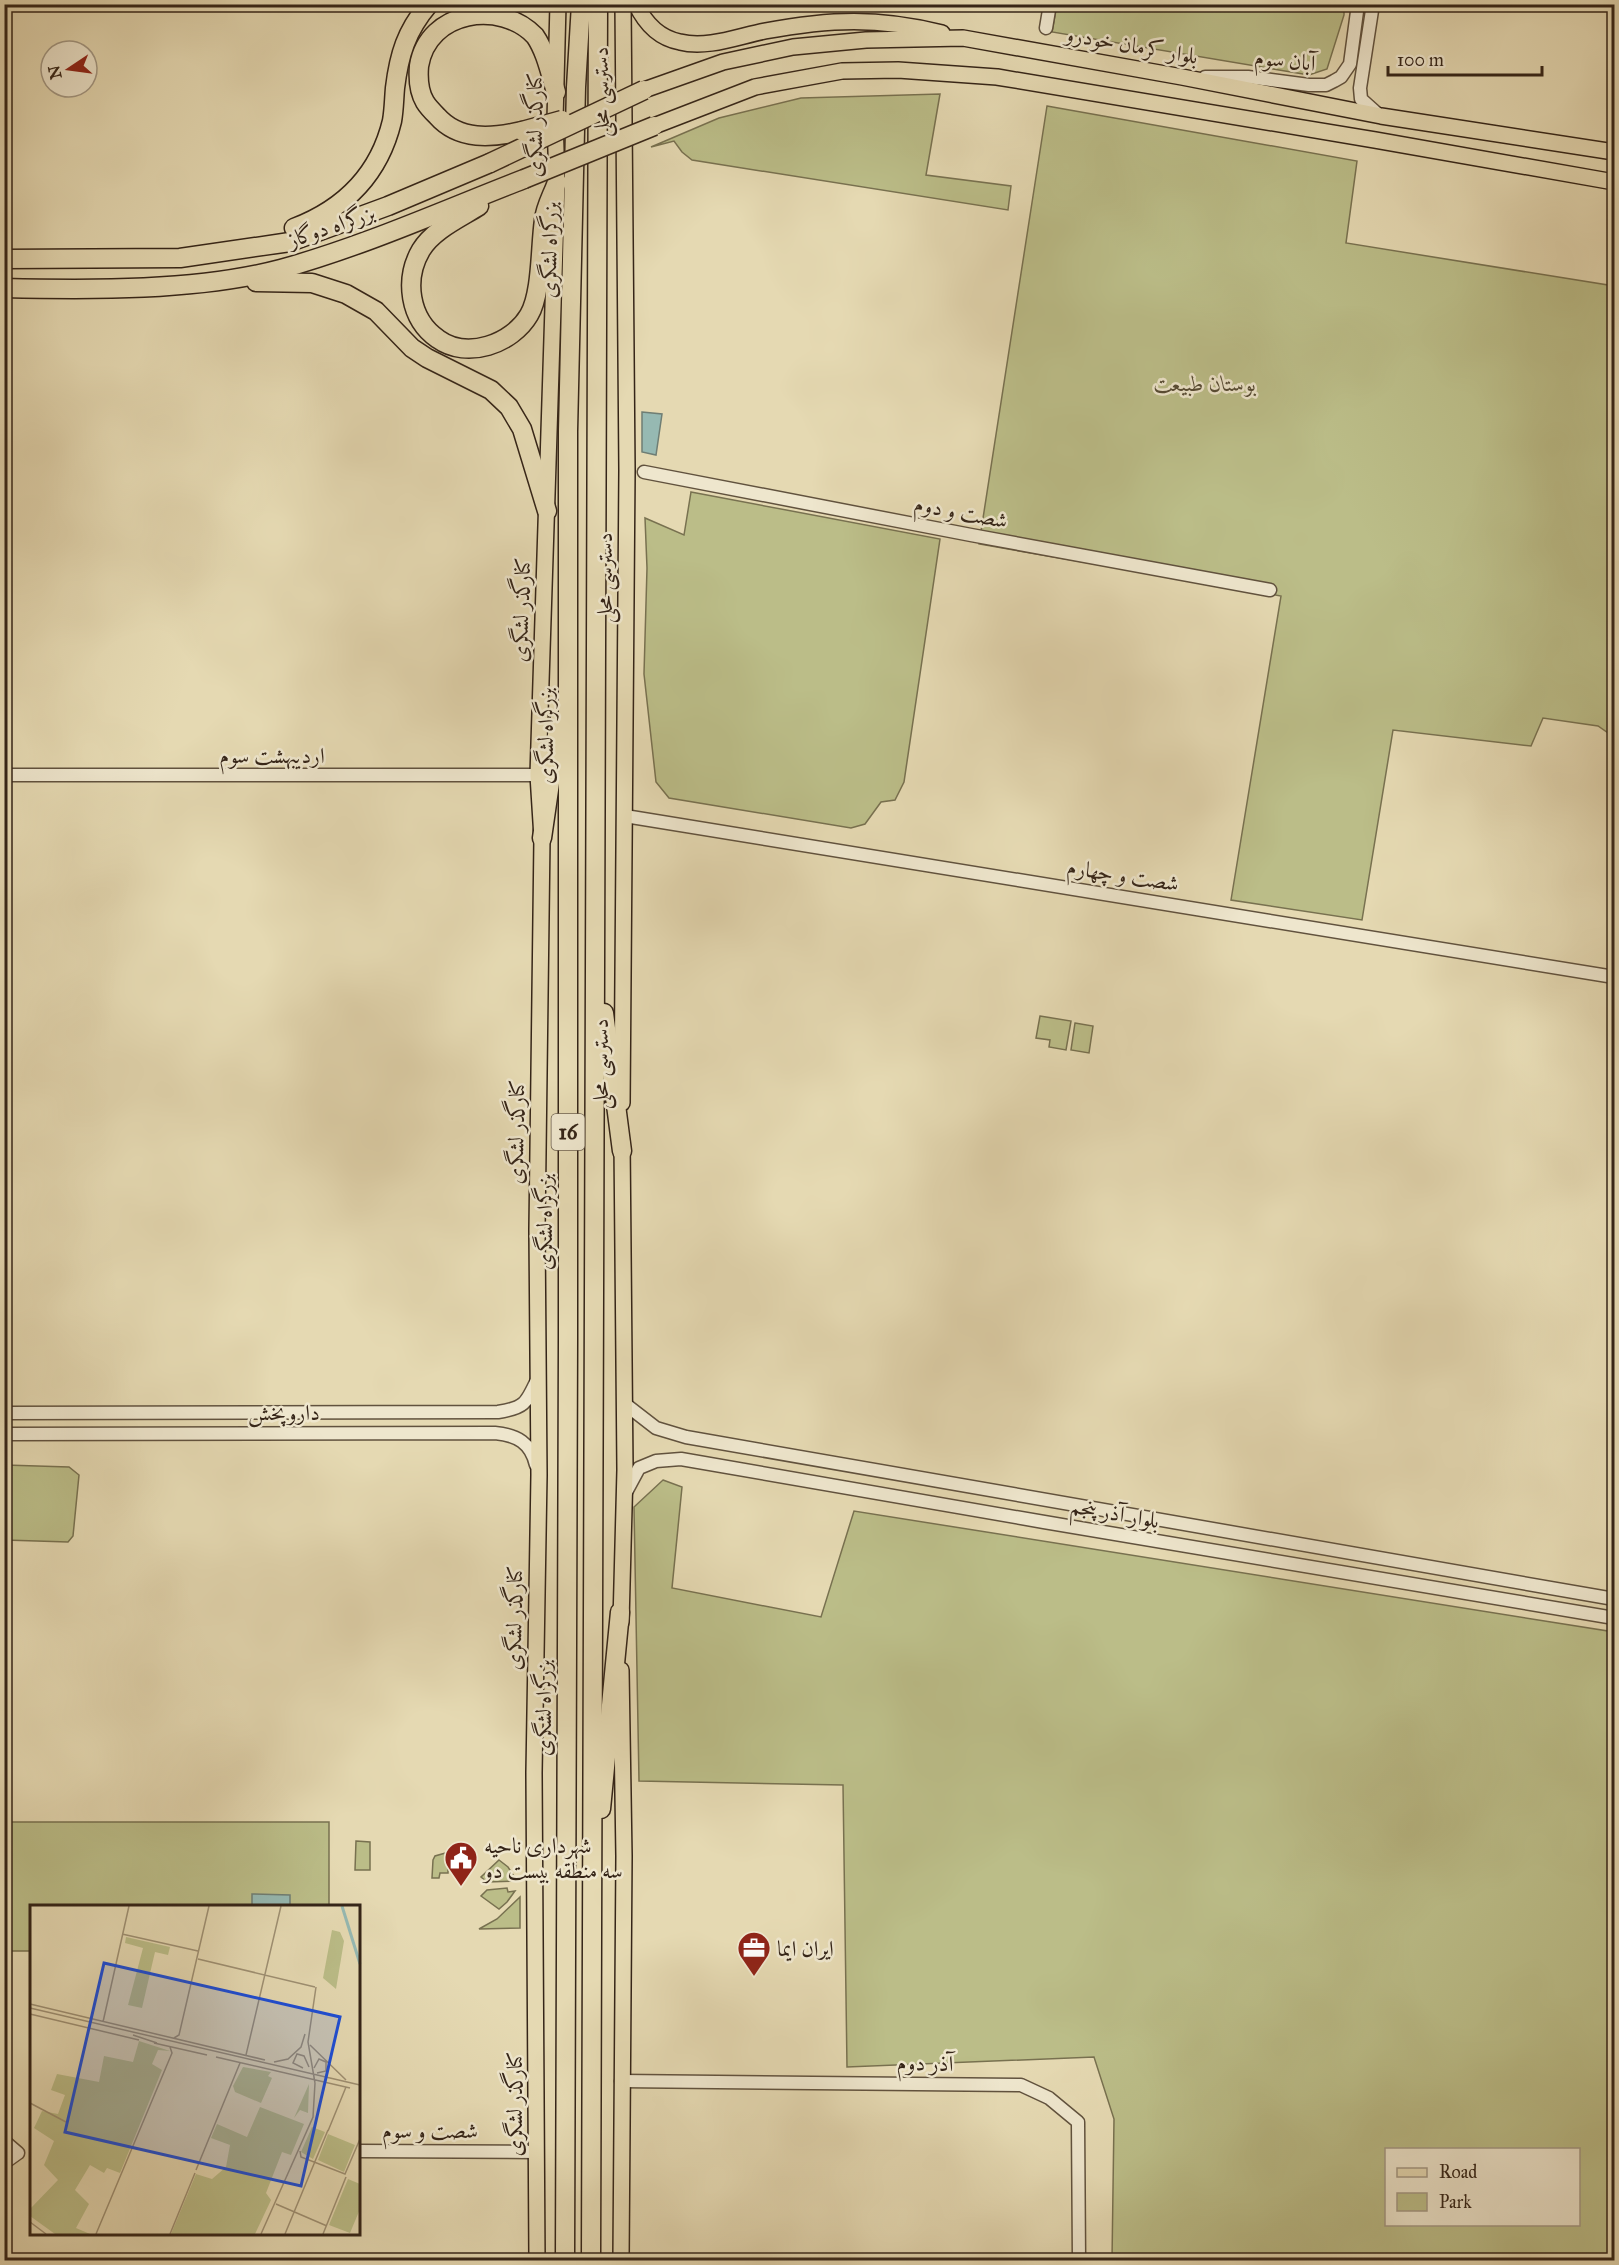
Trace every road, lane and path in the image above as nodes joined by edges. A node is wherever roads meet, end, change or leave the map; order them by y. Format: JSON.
{"nodes":[{"id":1,"x":429,"y":4,"type":"edge"},
{"id":2,"x":558,"y":4,"type":"edge"},
{"id":3,"x":581,"y":4,"type":"edge"},
{"id":4,"x":598,"y":4,"type":"edge"},
{"id":5,"x":622,"y":4,"type":"edge"},
{"id":6,"x":636,"y":4,"type":"edge"},
{"id":7,"x":1050,"y":4,"type":"edge"},
{"id":8,"x":1358,"y":4,"type":"edge"},
{"id":9,"x":1373,"y":4,"type":"edge"},
{"id":10,"x":1046,"y":28,"type":"dead end"},
{"id":11,"x":963,"y":38,"type":"junction"},
{"id":12,"x":1182,"y":76,"type":"junction"},
{"id":13,"x":644,"y":90,"type":"joint"},
{"id":14,"x":556,"y":92,"type":"junction"},
{"id":15,"x":607,"y":108,"type":"junction"},
{"id":16,"x":1381,"y":116,"type":"junction"},
{"id":17,"x":654,"y":126,"type":"joint"},
{"id":18,"x":1614,"y":152,"type":"edge"},
{"id":19,"x":524,"y":179,"type":"junction"},
{"id":20,"x":557,"y":182,"type":"junction"},
{"id":21,"x":1614,"y":182,"type":"edge"},
{"id":22,"x":237,"y":251,"type":"junction"},
{"id":23,"x":4,"y":259,"type":"edge"},
{"id":24,"x":216,"y":281,"type":"junction"},
{"id":25,"x":4,"y":288,"type":"edge"},
{"id":26,"x":644,"y":472,"type":"dead end"},
{"id":27,"x":547,"y":511,"type":"junction"},
{"id":28,"x":1270,"y":590,"type":"dead end"},
{"id":29,"x":568,"y":645,"type":"junction"},
{"id":30,"x":4,"y":775,"type":"edge"},
{"id":31,"x":538,"y":775,"type":"junction"},
{"id":32,"x":625,"y":816,"type":"junction"},
{"id":33,"x":542,"y":838,"type":"junction"},
{"id":34,"x":595,"y":921,"type":"junction"},
{"id":35,"x":1614,"y":976,"type":"edge"},
{"id":36,"x":622,"y":1151,"type":"junction"},
{"id":37,"x":539,"y":1377,"type":"junction"},
{"id":38,"x":625,"y":1404,"type":"junction"},
{"id":39,"x":498,"y":1412,"type":"junction"},
{"id":40,"x":4,"y":1413,"type":"edge"},
{"id":41,"x":495,"y":1433,"type":"junction"},
{"id":42,"x":4,"y":1434,"type":"edge"},
{"id":43,"x":539,"y":1475,"type":"junction"},
{"id":44,"x":625,"y":1494,"type":"junction"},
{"id":45,"x":1614,"y":1599,"type":"edge"},
{"id":46,"x":620,"y":1612,"type":"junction"},
{"id":47,"x":1614,"y":1618,"type":"edge"},
{"id":48,"x":591,"y":1880,"type":"junction"},
{"id":49,"x":621,"y":2081,"type":"junction"},
{"id":50,"x":4,"y":2141,"type":"edge"},
{"id":51,"x":360,"y":2151,"type":"edge"},
{"id":52,"x":537,"y":2152,"type":"junction"},
{"id":53,"x":4,"y":2153,"type":"edge"},
{"id":54,"x":18,"y":2153,"type":"junction"},
{"id":55,"x":30,"y":2153,"type":"edge"},
{"id":56,"x":4,"y":2163,"type":"edge"},
{"id":57,"x":537,"y":2260,"type":"edge"},
{"id":58,"x":565,"y":2260,"type":"edge"},
{"id":59,"x":591,"y":2260,"type":"edge"},
{"id":60,"x":621,"y":2260,"type":"edge"},
{"id":61,"x":1079,"y":2260,"type":"edge"}],
"edges":[{"from":1,"to":22,"type":"highway"},
{"from":2,"to":14,"type":"main road","name":"کنارگذر لشگری"},
{"from":3,"to":29,"type":"highway","name":"بزرگراه لشگری","number":"16"},
{"from":4,"to":34,"type":"highway","number":"16"},
{"from":5,"to":32,"type":"main road","name":"دسترسی محلی"},
{"from":6,"to":11,"type":"main road"},
{"from":7,"to":10,"type":"street"},
{"from":8,"to":12,"type":"street","name":"آبان سوم"},
{"from":9,"to":16,"type":"street"},
{"from":11,"to":12,"type":"main road","name":"بلوار کرمان خودرو"},
{"from":11,"to":13,"type":"main road","name":"بلوار کرمان خودرو"},
{"from":12,"to":16,"type":"main road","name":"بلوار کرمان خودرو"},
{"from":13,"to":15,"type":"highway","name":"بزرگراه دوگاز","bridge":true},
{"from":14,"to":15,"type":"highway","bridge":true},
{"from":14,"to":20,"type":"main road","name":"کنارگذر لشگری"},
{"from":15,"to":22,"type":"highway","name":"بزرگراه دوگاز","bridge":true},
{"from":16,"to":18,"type":"main road","name":"بلوار کرمان خودرو"},
{"from":17,"to":19,"type":"highway","name":"بزرگراه دوگاز","bridge":true},
{"from":17,"to":21,"type":"main road"},
{"from":19,"to":20,"type":"highway"},
{"from":19,"to":24,"type":"highway","name":"بزرگراه دوگاز"},
{"from":20,"to":27,"type":"main road","name":"کنارگذر لشگری"},
{"from":22,"to":23,"type":"highway","name":"بزرگراه دوگاز"},
{"from":24,"to":25,"type":"highway","name":"بزرگراه دوگاز"},
{"from":24,"to":27,"type":"highway"},
{"from":26,"to":28,"type":"street","name":"شصت و دوم"},
{"from":27,"to":31,"type":"main road","name":"کنارگذر لشگری"},
{"from":29,"to":33,"type":"highway"},
{"from":29,"to":58,"type":"highway","name":"بزرگراه لشگری","number":"16"},
{"from":30,"to":31,"type":"street","name":"اردیبهشت سوم"},
{"from":31,"to":33,"type":"main road","name":"کنارگذر لشگری"},
{"from":32,"to":35,"type":"street","name":"شصت و چهارم"},
{"from":32,"to":36,"type":"main road","name":"دسترسی محلی"},
{"from":33,"to":37,"type":"main road","name":"کنارگذر لشگری"},
{"from":34,"to":36,"type":"highway"},
{"from":34,"to":48,"type":"highway","number":"16"},
{"from":36,"to":38,"type":"main road"},
{"from":37,"to":39,"type":"street","name":"داروپخش"},
{"from":37,"to":43,"type":"main road","name":"کنارگذر لشگری"},
{"from":38,"to":44,"type":"main road"},
{"from":38,"to":45,"type":"street","name":"بلوار آذر پنجم"},
{"from":39,"to":40,"type":"street","name":"داروپخش"},
{"from":39,"to":41,"type":"street"},
{"from":41,"to":42,"type":"street","name":"داروپخش"},
{"from":41,"to":43,"type":"street","name":"داروپخش"},
{"from":43,"to":52,"type":"main road","name":"کنارگذر لشگری"},
{"from":44,"to":46,"type":"main road"},
{"from":44,"to":47,"type":"street","name":"بلوار آذر پنجم"},
{"from":46,"to":48,"type":"highway"},
{"from":46,"to":49,"type":"main road"},
{"from":48,"to":59,"type":"highway","number":"16"},
{"from":49,"to":60,"type":"main road"},
{"from":49,"to":61,"type":"street","name":"آذر دوم"},
{"from":50,"to":54,"type":"street"},
{"from":51,"to":52,"type":"street","name":"شصت و سوم"},
{"from":52,"to":57,"type":"main road","name":"کنارگذر لشگری"},
{"from":53,"to":54,"type":"street"},
{"from":54,"to":55,"type":"street"},
{"from":54,"to":56,"type":"street"}]}
